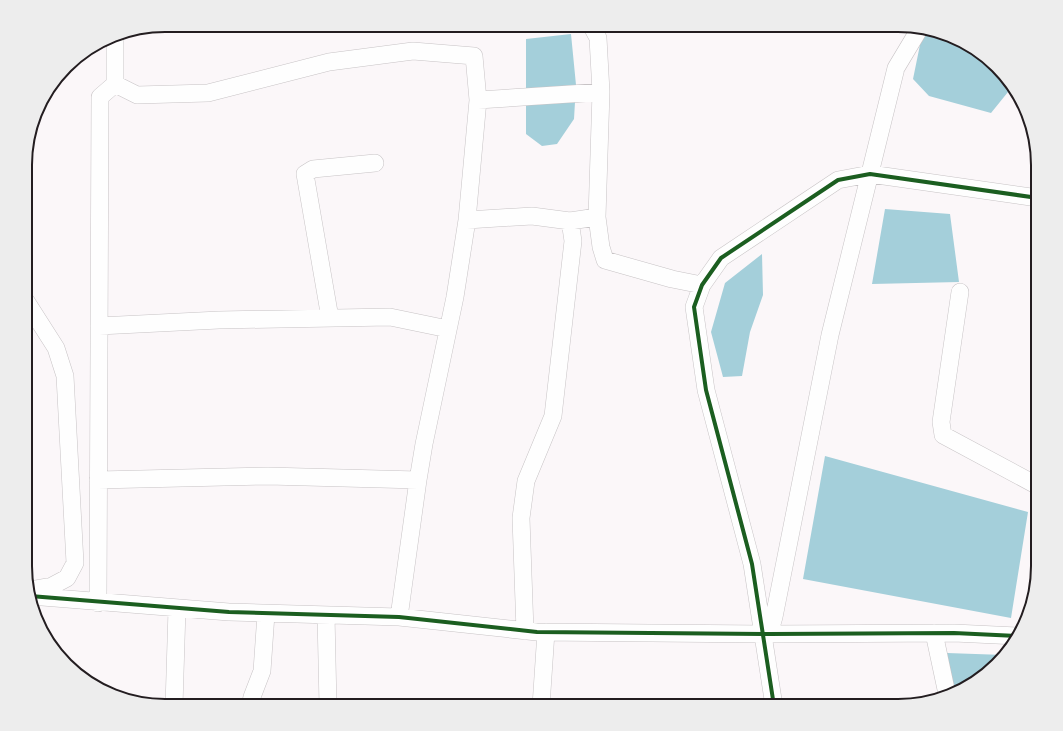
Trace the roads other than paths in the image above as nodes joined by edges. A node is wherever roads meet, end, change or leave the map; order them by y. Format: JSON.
{"nodes":[{"id":1,"x":595,"y":32,"type":"edge"},
{"id":2,"x":915,"y":34,"type":"edge"},
{"id":3,"x":115,"y":42,"type":"edge"},
{"id":4,"x":115,"y":84,"type":"junction"},
{"id":5,"x":593,"y":93,"type":"junction"},
{"id":6,"x":478,"y":100,"type":"junction"},
{"id":7,"x":375,"y":163,"type":"dead end"},
{"id":8,"x":870,"y":174,"type":"junction"},
{"id":9,"x":1031,"y":197,"type":"edge"},
{"id":10,"x":597,"y":217,"type":"junction"},
{"id":11,"x":467,"y":220,"type":"junction"},
{"id":12,"x":570,"y":221,"type":"junction"},
{"id":13,"x":702,"y":285,"type":"junction"},
{"id":14,"x":960,"y":292,"type":"dead end"},
{"id":15,"x":32,"y":310,"type":"edge"},
{"id":16,"x":330,"y":318,"type":"junction"},
{"id":17,"x":98,"y":326,"type":"junction"},
{"id":18,"x":448,"y":329,"type":"junction"},
{"id":19,"x":98,"y":480,"type":"junction"},
{"id":20,"x":418,"y":480,"type":"junction"},
{"id":21,"x":1031,"y":482,"type":"edge"},
{"id":22,"x":34,"y":589,"type":"edge"},
{"id":23,"x":36,"y":597,"type":"edge"},
{"id":24,"x":98,"y":603,"type":"junction"},
{"id":25,"x":177,"y":609,"type":"junction"},
{"id":26,"x":266,"y":614,"type":"junction"},
{"id":27,"x":326,"y":615,"type":"junction"},
{"id":28,"x":399,"y":617,"type":"junction"},
{"id":29,"x":525,"y":631,"type":"junction"},
{"id":30,"x":546,"y":632,"type":"junction"},
{"id":31,"x":934,"y":633,"type":"junction"},
{"id":32,"x":766,"y":634,"type":"junction"},
{"id":33,"x":1010,"y":636,"type":"edge"},
{"id":34,"x":947,"y":690,"type":"edge"},
{"id":35,"x":174,"y":699,"type":"edge"},
{"id":36,"x":252,"y":699,"type":"edge"},
{"id":37,"x":328,"y":699,"type":"edge"},
{"id":38,"x":541,"y":699,"type":"edge"},
{"id":39,"x":773,"y":699,"type":"edge"}],
"edges":[{"from":1,"to":5,"type":"street"},
{"from":2,"to":8,"type":"street"},
{"from":3,"to":4,"type":"street"},
{"from":4,"to":6,"type":"street"},
{"from":4,"to":17,"type":"street"},
{"from":5,"to":6,"type":"street"},
{"from":5,"to":10,"type":"street"},
{"from":6,"to":11,"type":"street"},
{"from":7,"to":16,"type":"street"},
{"from":8,"to":9,"type":"street"},
{"from":8,"to":13,"type":"street"},
{"from":8,"to":32,"type":"street"},
{"from":10,"to":12,"type":"street"},
{"from":10,"to":13,"type":"street"},
{"from":11,"to":12,"type":"street"},
{"from":11,"to":18,"type":"street"},
{"from":12,"to":29,"type":"street"},
{"from":13,"to":32,"type":"street"},
{"from":14,"to":21,"type":"street"},
{"from":15,"to":22,"type":"street"},
{"from":16,"to":17,"type":"street"},
{"from":16,"to":18,"type":"street"},
{"from":17,"to":19,"type":"street"},
{"from":18,"to":20,"type":"street"},
{"from":19,"to":20,"type":"street"},
{"from":19,"to":24,"type":"street"},
{"from":20,"to":28,"type":"street"},
{"from":23,"to":24,"type":"street"},
{"from":24,"to":25,"type":"street"},
{"from":25,"to":26,"type":"street"},
{"from":25,"to":35,"type":"street"},
{"from":26,"to":27,"type":"street"},
{"from":26,"to":36,"type":"street"},
{"from":27,"to":28,"type":"street"},
{"from":27,"to":37,"type":"street"},
{"from":28,"to":29,"type":"street"},
{"from":29,"to":30,"type":"street"},
{"from":30,"to":32,"type":"street"},
{"from":30,"to":38,"type":"street"},
{"from":31,"to":32,"type":"street"},
{"from":31,"to":33,"type":"street"},
{"from":31,"to":34,"type":"street"},
{"from":32,"to":39,"type":"street"}]}
